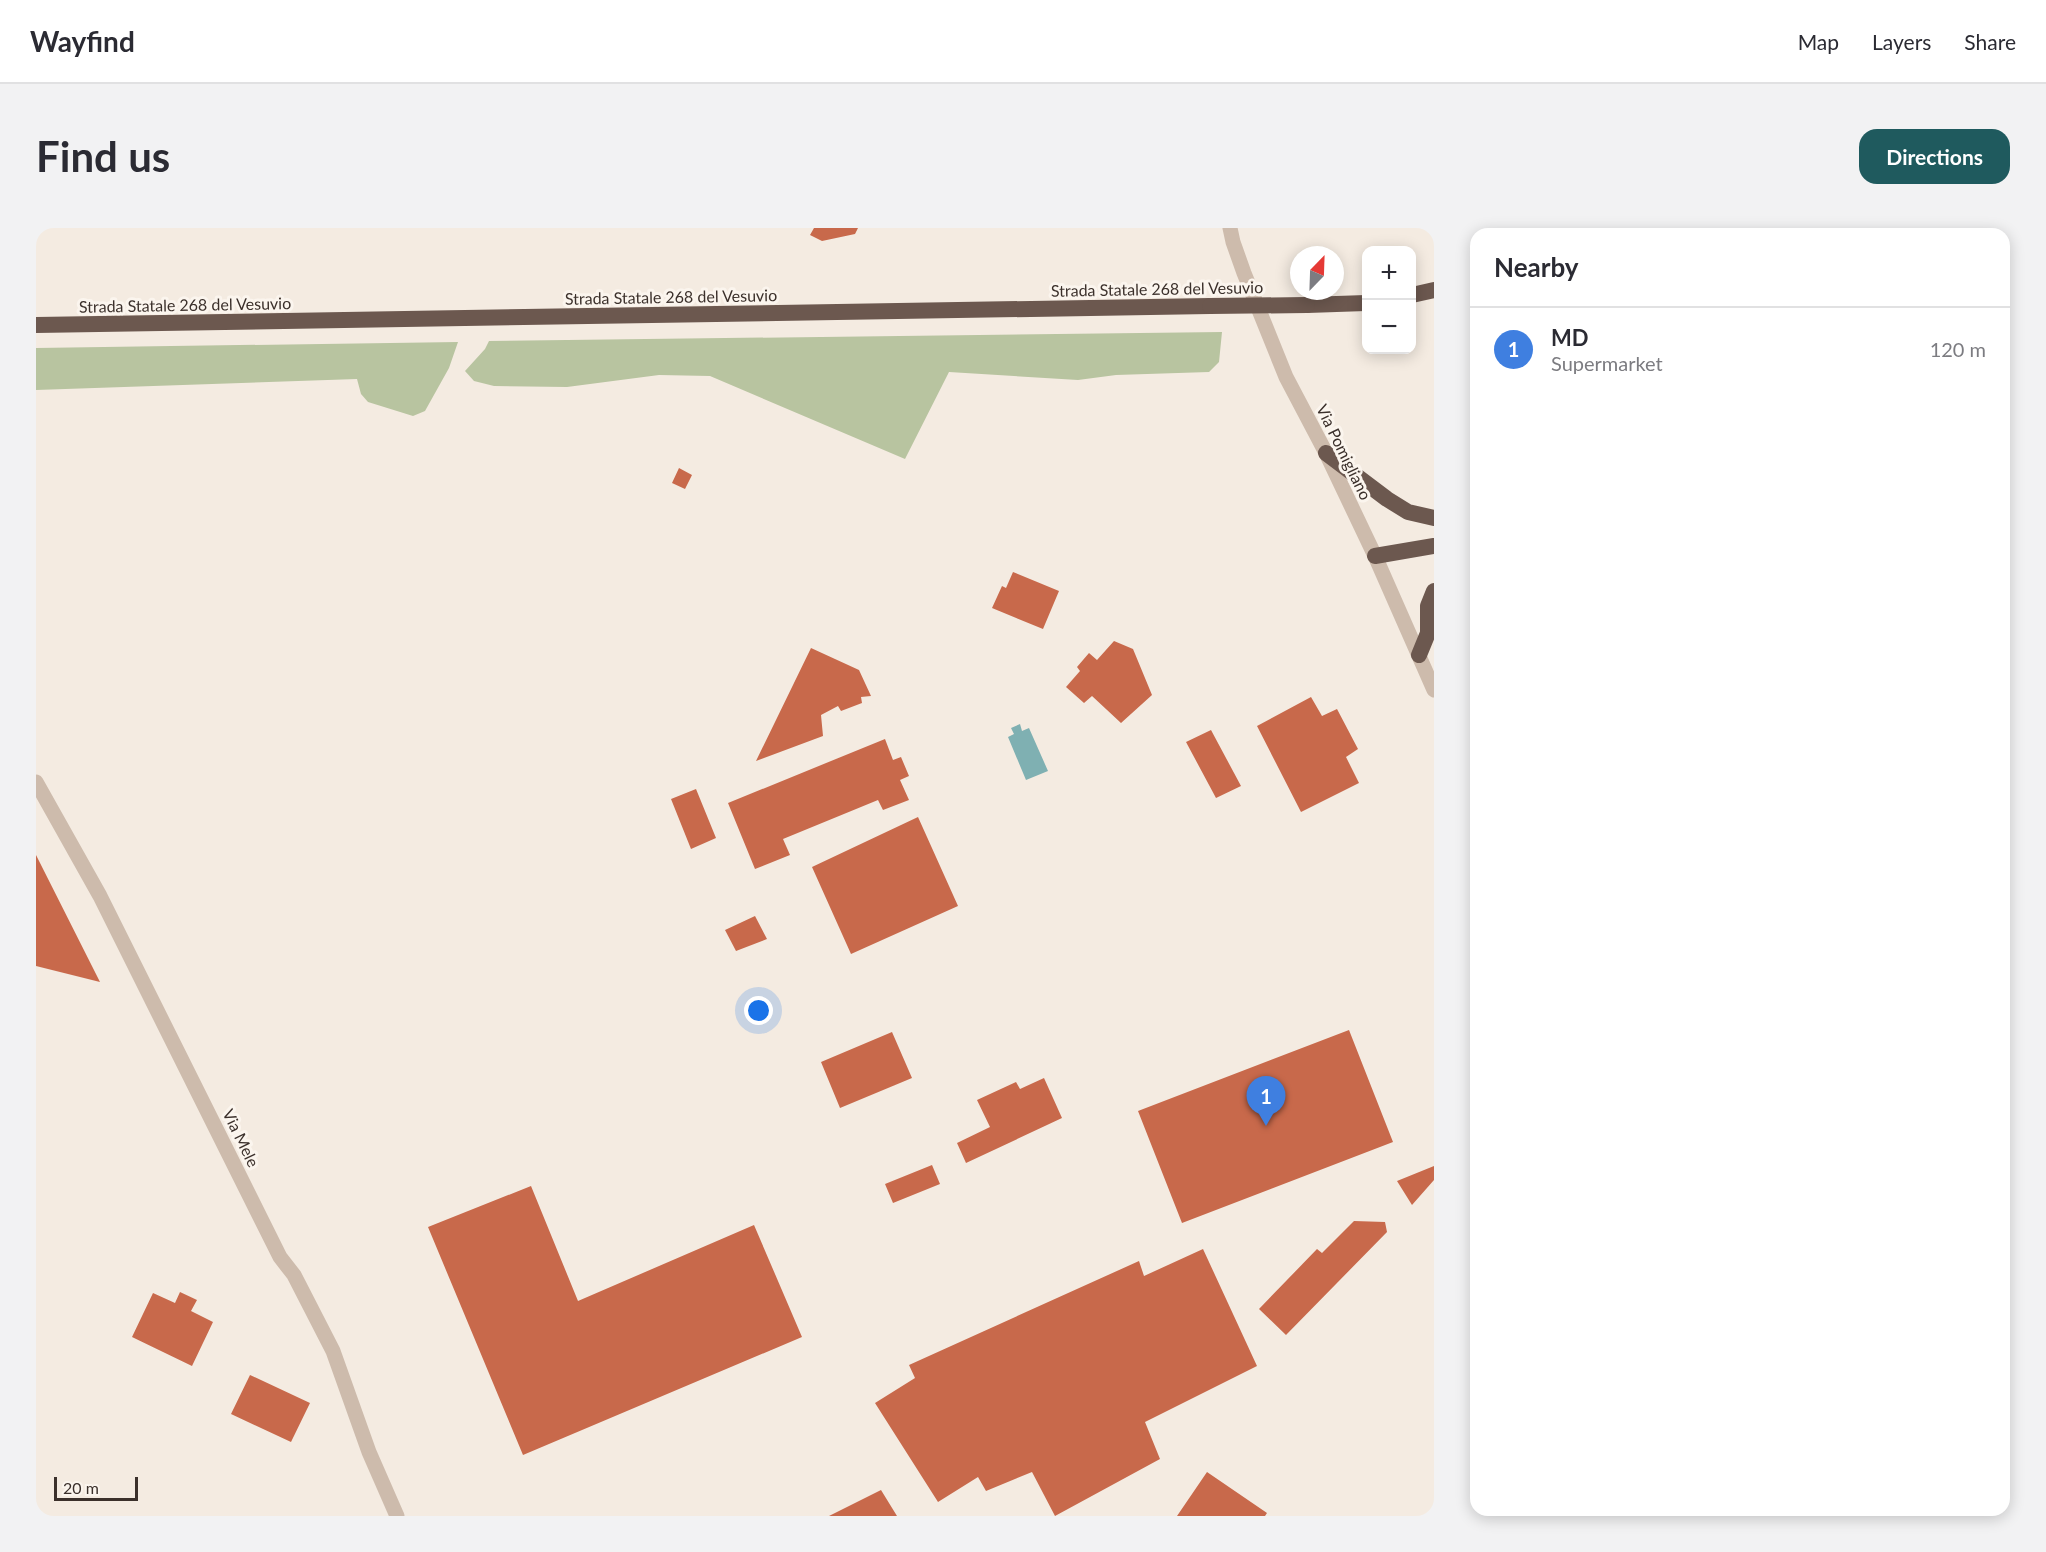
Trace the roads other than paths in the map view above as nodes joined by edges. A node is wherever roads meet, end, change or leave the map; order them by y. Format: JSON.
{"nodes":[{"id":1,"x":1230,"y":228,"type":"edge"},
{"id":2,"x":1434,"y":290,"type":"edge"},
{"id":3,"x":1416,"y":294,"type":"edge"},
{"id":4,"x":1416,"y":302,"type":"edge"},
{"id":5,"x":1434,"y":302,"type":"edge"},
{"id":6,"x":1362,"y":303,"type":"edge"},
{"id":7,"x":36,"y":325,"type":"edge"},
{"id":8,"x":1326,"y":453,"type":"junction"},
{"id":9,"x":1434,"y":518,"type":"edge"},
{"id":10,"x":1434,"y":546,"type":"edge"},
{"id":11,"x":1375,"y":556,"type":"junction"},
{"id":12,"x":1434,"y":591,"type":"edge"},
{"id":13,"x":1419,"y":655,"type":"junction"},
{"id":14,"x":1434,"y":690,"type":"edge"},
{"id":15,"x":36,"y":782,"type":"edge"},
{"id":16,"x":397,"y":1516,"type":"edge"}],
"edges":[{"from":1,"to":8,"type":"street","name":"Via Pomigliano"},
{"from":2,"to":3,"type":"highway"},
{"from":4,"to":5,"type":"highway"},
{"from":6,"to":7,"type":"highway","name":"Strada Statale 268 del Vesuvio","bridge":true},
{"from":8,"to":9,"type":"highway"},
{"from":8,"to":11,"type":"street","name":"Via Pomigliano"},
{"from":10,"to":11,"type":"highway"},
{"from":11,"to":13,"type":"street","name":"Via Pomigliano"},
{"from":12,"to":13,"type":"highway"},
{"from":13,"to":14,"type":"street","name":"Via Pomigliano"},
{"from":15,"to":16,"type":"street","name":"Via Mele"}]}
